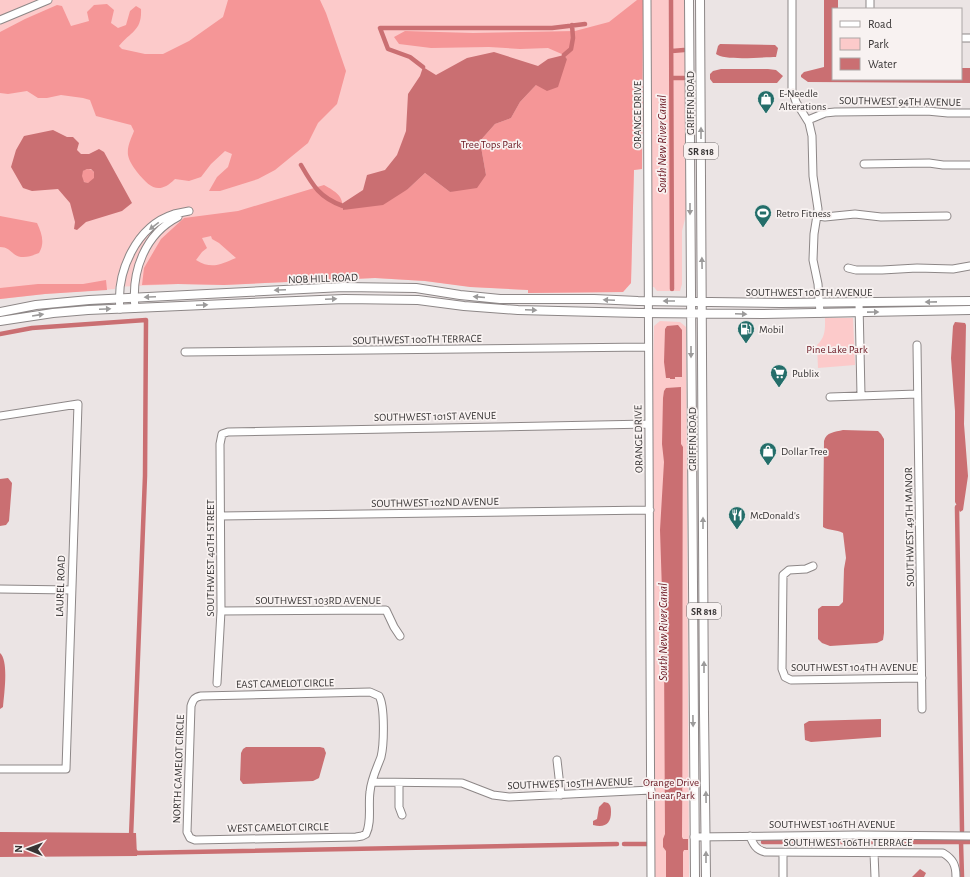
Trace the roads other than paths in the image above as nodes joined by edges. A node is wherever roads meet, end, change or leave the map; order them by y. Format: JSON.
{"nodes":[{"id":1,"x":48,"y":0,"type":"edge"},
{"id":2,"x":647,"y":0,"type":"edge"},
{"id":3,"x":689,"y":0,"type":"edge"},
{"id":4,"x":697,"y":0,"type":"edge"},
{"id":5,"x":700,"y":0,"type":"edge"},
{"id":6,"x":792,"y":0,"type":"edge"},
{"id":7,"x":0,"y":20,"type":"edge"},
{"id":8,"x":700,"y":25,"type":"junction"},
{"id":9,"x":690,"y":37,"type":"junction"},
{"id":10,"x":970,"y":113,"type":"edge"},
{"id":11,"x":701,"y":115,"type":"junction"},
{"id":12,"x":808,"y":120,"type":"junction"},
{"id":13,"x":864,"y":164,"type":"dead end"},
{"id":14,"x":970,"y":165,"type":"edge"},
{"id":15,"x":818,"y":216,"type":"junction"},
{"id":16,"x":947,"y":216,"type":"dead end"},
{"id":17,"x":970,"y":266,"type":"edge"},
{"id":18,"x":848,"y":268,"type":"dead end"},
{"id":19,"x":119,"y":298,"type":"junction"},
{"id":20,"x":134,"y":298,"type":"junction"},
{"id":21,"x":648,"y":301,"type":"junction"},
{"id":22,"x":970,"y":301,"type":"edge"},
{"id":23,"x":691,"y":302,"type":"junction"},
{"id":24,"x":702,"y":302,"type":"junction"},
{"id":25,"x":820,"y":303,"type":"junction"},
{"id":26,"x":859,"y":303,"type":"junction"},
{"id":27,"x":135,"y":308,"type":"junction"},
{"id":28,"x":120,"y":309,"type":"junction"},
{"id":29,"x":970,"y":310,"type":"edge"},
{"id":30,"x":0,"y":312,"type":"edge"},
{"id":31,"x":859,"y":312,"type":"junction"},
{"id":32,"x":648,"y":313,"type":"junction"},
{"id":33,"x":691,"y":313,"type":"junction"},
{"id":34,"x":702,"y":313,"type":"junction"},
{"id":35,"x":820,"y":313,"type":"junction"},
{"id":36,"x":0,"y":322,"type":"edge"},
{"id":37,"x":918,"y":345,"type":"dead end"},
{"id":38,"x":648,"y":348,"type":"junction"},
{"id":39,"x":185,"y":352,"type":"dead end"},
{"id":40,"x":917,"y":394,"type":"junction"},
{"id":41,"x":861,"y":395,"type":"junction"},
{"id":42,"x":830,"y":397,"type":"dead end"},
{"id":43,"x":0,"y":416,"type":"edge"},
{"id":44,"x":649,"y":424,"type":"junction"},
{"id":45,"x":222,"y":434,"type":"joint"},
{"id":46,"x":650,"y":510,"type":"junction"},
{"id":47,"x":221,"y":516,"type":"junction"},
{"id":48,"x":692,"y":528,"type":"junction"},
{"id":49,"x":703,"y":551,"type":"junction"},
{"id":50,"x":813,"y":566,"type":"dead end"},
{"id":51,"x":692,"y":573,"type":"junction"},
{"id":52,"x":703,"y":588,"type":"junction"},
{"id":53,"x":0,"y":589,"type":"edge"},
{"id":54,"x":71,"y":590,"type":"junction"},
{"id":55,"x":221,"y":612,"type":"junction"},
{"id":56,"x":400,"y":636,"type":"dead end"},
{"id":57,"x":922,"y":678,"type":"junction"},
{"id":58,"x":217,"y":683,"type":"dead end"},
{"id":59,"x":193,"y":701,"type":"joint"},
{"id":60,"x":922,"y":709,"type":"dead end"},
{"id":61,"x":557,"y":760,"type":"dead end"},
{"id":62,"x":0,"y":770,"type":"edge"},
{"id":63,"x":372,"y":782,"type":"junction"},
{"id":64,"x":400,"y":783,"type":"junction"},
{"id":65,"x":651,"y":790,"type":"junction"},
{"id":66,"x":561,"y":795,"type":"junction"},
{"id":67,"x":402,"y":815,"type":"dead end"},
{"id":68,"x":706,"y":836,"type":"junction"},
{"id":69,"x":750,"y":836,"type":"junction"},
{"id":70,"x":970,"y":836,"type":"edge"},
{"id":71,"x":694,"y":837,"type":"junction"},
{"id":72,"x":190,"y":838,"type":"joint"},
{"id":73,"x":783,"y":853,"type":"junction"},
{"id":74,"x":874,"y":853,"type":"junction"},
{"id":75,"x":652,"y":877,"type":"edge"},
{"id":76,"x":695,"y":877,"type":"edge"},
{"id":77,"x":706,"y":877,"type":"edge"},
{"id":78,"x":783,"y":877,"type":"edge"},
{"id":79,"x":875,"y":877,"type":"edge"},
{"id":80,"x":956,"y":877,"type":"edge"}],
"edges":[{"from":1,"to":7,"type":"street"},
{"from":2,"to":21,"type":"street","name":"ORANGE DRIVE"},
{"from":3,"to":9,"type":"main road","name":"GRIFFIN ROAD","number":"SR 818"},
{"from":4,"to":8,"type":"main road"},
{"from":5,"to":8,"type":"main road","name":"GRIFFIN ROAD","number":"SR 818"},
{"from":6,"to":12,"type":"street"},
{"from":8,"to":11,"type":"main road","name":"GRIFFIN ROAD","number":"SR 818"},
{"from":9,"to":11,"type":"main road"},
{"from":9,"to":23,"type":"main road","name":"GRIFFIN ROAD","number":"SR 818","one_way":true},
{"from":10,"to":12,"type":"street","name":"SOUTHWEST 94TH AVENUE"},
{"from":24,"to":11,"type":"main road","name":"GRIFFIN ROAD","number":"SR 818","one_way":true},
{"from":12,"to":15,"type":"street"},
{"from":13,"to":14,"type":"street"},
{"from":15,"to":16,"type":"street"},
{"from":15,"to":25,"type":"street"},
{"from":17,"to":18,"type":"street"},
{"from":19,"to":20,"type":"main road","name":"NOB HILL ROAD"},
{"from":20,"to":19,"type":"street","one_way":true},
{"from":19,"to":28,"type":"street"},
{"from":19,"to":30,"type":"main road","name":"NOB HILL ROAD"},
{"from":21,"to":20,"type":"main road","name":"NOB HILL ROAD","one_way":true},
{"from":20,"to":27,"type":"street"},
{"from":23,"to":21,"type":"main road","name":"SOUTHWEST 100TH AVENUE","one_way":true},
{"from":21,"to":32,"type":"street","name":"ORANGE DRIVE"},
{"from":22,"to":26,"type":"main road","name":"SOUTHWEST 100TH AVENUE","one_way":true},
{"from":23,"to":24,"type":"main road","name":"SOUTHWEST 100TH AVENUE"},
{"from":23,"to":33,"type":"main road","name":"GRIFFIN ROAD","number":"SR 818"},
{"from":24,"to":25,"type":"main road","name":"SOUTHWEST 100TH AVENUE"},
{"from":24,"to":34,"type":"main road","name":"GRIFFIN ROAD","number":"SR 818"},
{"from":25,"to":26,"type":"main road","name":"SOUTHWEST 100TH AVENUE"},
{"from":25,"to":35,"type":"street"},
{"from":26,"to":31,"type":"street"},
{"from":27,"to":28,"type":"main road","name":"NOB HILL ROAD"},
{"from":27,"to":32,"type":"main road","name":"NOB HILL ROAD","one_way":true},
{"from":36,"to":28,"type":"main road","name":"NOB HILL ROAD","one_way":true},
{"from":31,"to":29,"type":"main road","name":"SOUTHWEST 100TH AVENUE","one_way":true},
{"from":31,"to":35,"type":"main road","name":"SOUTHWEST 100TH AVENUE"},
{"from":31,"to":41,"type":"street"},
{"from":32,"to":33,"type":"main road","name":"SOUTHWEST 100TH AVENUE"},
{"from":32,"to":38,"type":"street","name":"ORANGE DRIVE"},
{"from":33,"to":34,"type":"main road","name":"SOUTHWEST 100TH AVENUE"},
{"from":33,"to":48,"type":"main road","name":"GRIFFIN ROAD","number":"SR 818","one_way":true},
{"from":34,"to":35,"type":"main road","name":"SOUTHWEST 100TH AVENUE","one_way":true},
{"from":49,"to":34,"type":"main road","name":"GRIFFIN ROAD","number":"SR 818","one_way":true},
{"from":37,"to":40,"type":"street","name":"SOUTHWEST 49TH MANOR"},
{"from":38,"to":39,"type":"street","name":"SOUTHWEST 100TH TERRACE"},
{"from":38,"to":44,"type":"street","name":"ORANGE DRIVE"},
{"from":40,"to":41,"type":"street"},
{"from":40,"to":57,"type":"street","name":"SOUTHWEST 49TH MANOR"},
{"from":41,"to":42,"type":"street"},
{"from":43,"to":54,"type":"street","name":"LAUREL ROAD"},
{"from":44,"to":45,"type":"street","name":"SOUTHWEST 101ST AVENUE"},
{"from":44,"to":46,"type":"street","name":"ORANGE DRIVE"},
{"from":45,"to":47,"type":"street","name":"SOUTHWEST 40TH STREET"},
{"from":46,"to":47,"type":"street","name":"SOUTHWEST 102ND AVENUE"},
{"from":46,"to":65,"type":"street","name":"ORANGE DRIVE"},
{"from":47,"to":55,"type":"street","name":"SOUTHWEST 40TH STREET"},
{"from":48,"to":49,"type":"main road"},
{"from":48,"to":51,"type":"main road","name":"GRIFFIN ROAD","number":"SR 818"},
{"from":49,"to":52,"type":"main road","name":"GRIFFIN ROAD","number":"SR 818"},
{"from":50,"to":57,"type":"street","name":"SOUTHWEST 104TH AVENUE"},
{"from":51,"to":52,"type":"main road"},
{"from":51,"to":71,"type":"main road","name":"GRIFFIN ROAD","number":"SR 818","one_way":true},
{"from":68,"to":52,"type":"main road","name":"GRIFFIN ROAD","number":"SR 818","one_way":true},
{"from":53,"to":54,"type":"street"},
{"from":54,"to":62,"type":"street","name":"LAUREL ROAD"},
{"from":55,"to":56,"type":"street","name":"SOUTHWEST 103RD AVENUE"},
{"from":55,"to":58,"type":"street","name":"SOUTHWEST 40TH STREET"},
{"from":57,"to":60,"type":"street","name":"SOUTHWEST 49TH MANOR"},
{"from":59,"to":63,"type":"street","name":"EAST CAMELOT CIRCLE"},
{"from":59,"to":72,"type":"street","name":"NORTH CAMELOT CIRCLE"},
{"from":61,"to":66,"type":"street"},
{"from":63,"to":64,"type":"street","name":"SOUTHWEST 105TH AVENUE"},
{"from":63,"to":72,"type":"street","name":"WEST CAMELOT CIRCLE"},
{"from":64,"to":66,"type":"street","name":"SOUTHWEST 105TH AVENUE"},
{"from":64,"to":67,"type":"street"},
{"from":65,"to":66,"type":"street","name":"SOUTHWEST 105TH AVENUE"},
{"from":65,"to":75,"type":"street","name":"ORANGE DRIVE"},
{"from":68,"to":69,"type":"street","name":"SOUTHWEST 106TH AVENUE"},
{"from":68,"to":71,"type":"street","name":"SOUTHWEST 106TH AVENUE"},
{"from":77,"to":68,"type":"main road","name":"GRIFFIN ROAD","number":"SR 818","one_way":true},
{"from":69,"to":70,"type":"street","name":"SOUTHWEST 106TH AVENUE"},
{"from":69,"to":73,"type":"street","name":"SOUTHWEST 106TH TERRACE"},
{"from":71,"to":76,"type":"main road","name":"GRIFFIN ROAD","number":"SR 818"},
{"from":73,"to":74,"type":"street","name":"SOUTHWEST 106TH TERRACE"},
{"from":73,"to":78,"type":"street"},
{"from":74,"to":79,"type":"street"},
{"from":74,"to":80,"type":"street","name":"SOUTHWEST 106TH TERRACE"}]}
